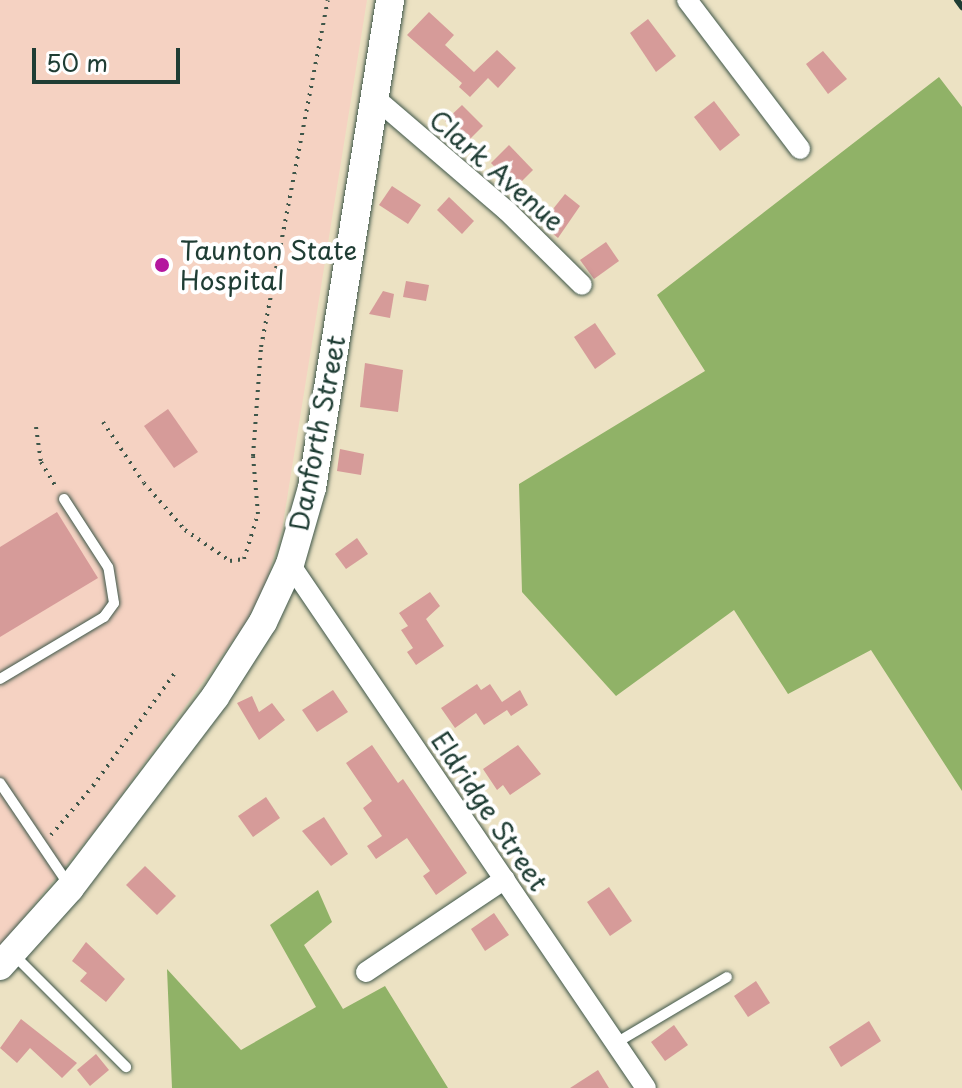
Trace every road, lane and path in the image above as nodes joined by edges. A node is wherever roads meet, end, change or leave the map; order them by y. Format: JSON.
{"nodes":[{"id":1,"x":328,"y":0,"type":"edge"},
{"id":2,"x":390,"y":0,"type":"edge"},
{"id":3,"x":687,"y":0,"type":"edge"},
{"id":4,"x":374,"y":97,"type":"junction"},
{"id":5,"x":800,"y":149,"type":"dead end"},
{"id":6,"x":582,"y":285,"type":"dead end"},
{"id":7,"x":103,"y":422,"type":"dead end"},
{"id":8,"x":36,"y":427,"type":"dead end"},
{"id":9,"x":64,"y":499,"type":"joint"},
{"id":10,"x":290,"y":564,"type":"junction"},
{"id":11,"x":177,"y":670,"type":"dead end"},
{"id":12,"x":0,"y":679,"type":"edge"},
{"id":13,"x":0,"y":783,"type":"edge"},
{"id":14,"x":41,"y":846,"type":"junction"},
{"id":15,"x":505,"y":879,"type":"junction"},
{"id":16,"x":70,"y":888,"type":"junction"},
{"id":17,"x":6,"y":959,"type":"edge"},
{"id":18,"x":366,"y":972,"type":"dead end"},
{"id":19,"x":727,"y":977,"type":"dead end"},
{"id":20,"x":616,"y":1043,"type":"junction"},
{"id":21,"x":126,"y":1067,"type":"dead end"},
{"id":22,"x":646,"y":1088,"type":"edge"}],
"edges":[{"from":1,"to":7,"type":"path"},
{"from":2,"to":4,"type":"street","name":"Danforth Street"},
{"from":3,"to":5,"type":"street"},
{"from":4,"to":6,"type":"street","name":"Clark Avenue"},
{"from":4,"to":10,"type":"street","name":"Danforth Street"},
{"from":8,"to":9,"type":"path"},
{"from":9,"to":12,"type":"lane"},
{"from":10,"to":15,"type":"street","name":"Eldridge Street"},
{"from":10,"to":16,"type":"street","name":"Danforth Street"},
{"from":11,"to":14,"type":"path"},
{"from":13,"to":14,"type":"lane"},
{"from":14,"to":16,"type":"lane"},
{"from":15,"to":18,"type":"street"},
{"from":15,"to":20,"type":"street","name":"Eldridge Street"},
{"from":16,"to":17,"type":"street","name":"Danforth Street"},
{"from":17,"to":21,"type":"lane"},
{"from":19,"to":20,"type":"lane"},
{"from":20,"to":22,"type":"street","name":"Eldridge Street"}]}
